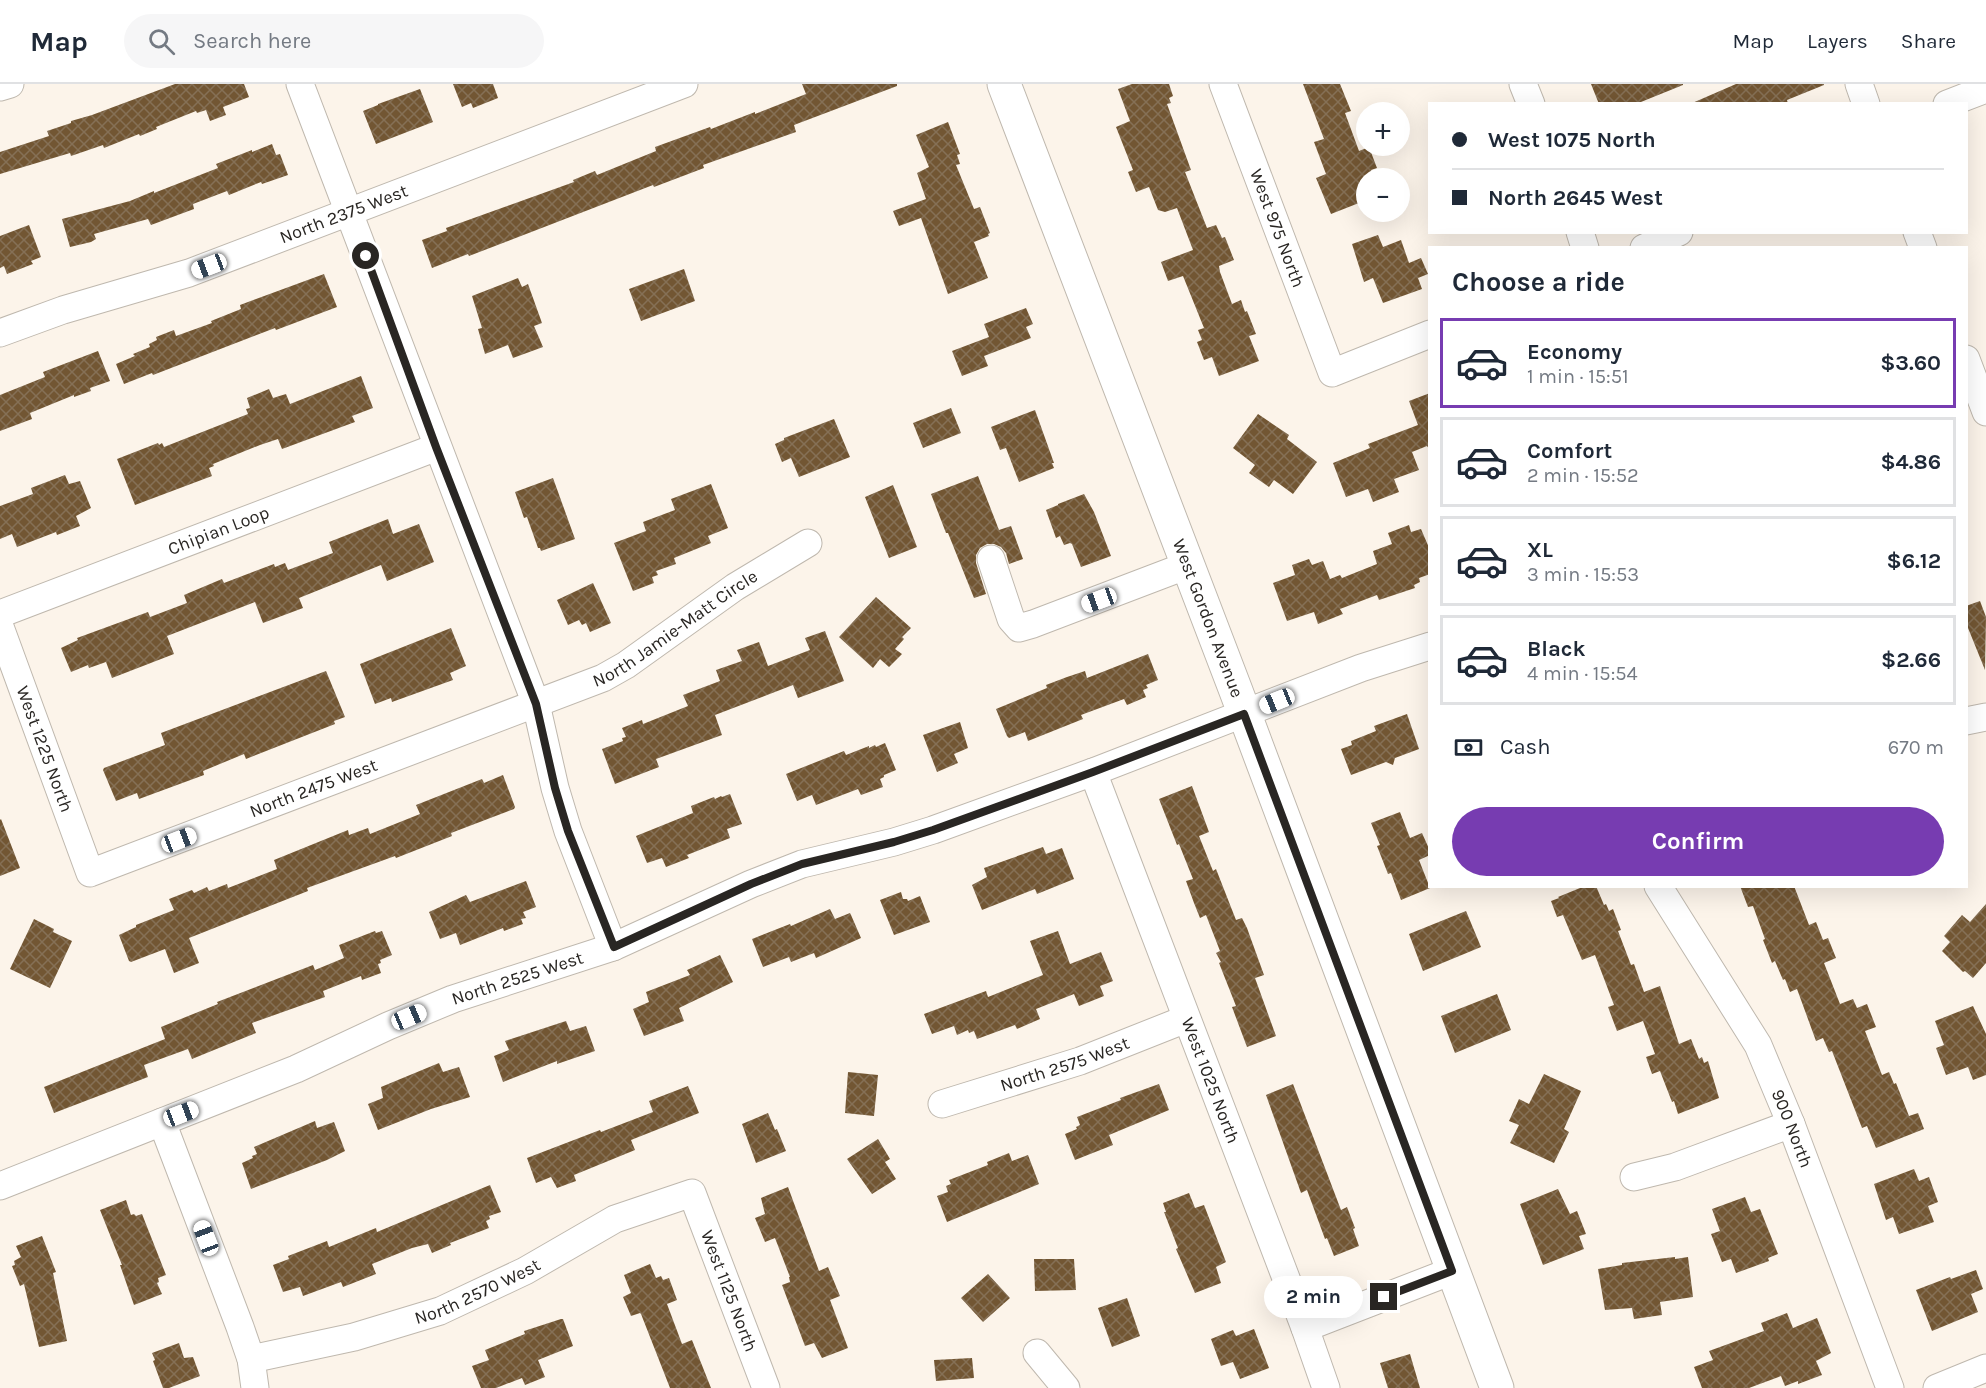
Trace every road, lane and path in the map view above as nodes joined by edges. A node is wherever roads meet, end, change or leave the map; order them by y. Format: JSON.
{"nodes":[{"id":1,"x":10,"y":84,"type":"edge"},
{"id":2,"x":300,"y":84,"type":"edge"},
{"id":3,"x":684,"y":84,"type":"edge"},
{"id":4,"x":1004,"y":84,"type":"edge"},
{"id":5,"x":1224,"y":84,"type":"edge"},
{"id":6,"x":1523,"y":84,"type":"edge"},
{"id":7,"x":1859,"y":84,"type":"edge"},
{"id":8,"x":0,"y":87,"type":"edge"},
{"id":9,"x":1986,"y":89,"type":"edge"},
{"id":10,"x":1530,"y":102,"type":"edge"},
{"id":11,"x":1865,"y":102,"type":"edge"},
{"id":12,"x":1952,"y":102,"type":"edge"},
{"id":13,"x":350,"y":212,"type":"junction"},
{"id":14,"x":1675,"y":234,"type":"edge"},
{"id":15,"x":1648,"y":246,"type":"edge"},
{"id":16,"x":0,"y":333,"type":"edge"},
{"id":17,"x":1428,"y":335,"type":"edge"},
{"id":18,"x":1968,"y":364,"type":"edge"},
{"id":19,"x":1986,"y":412,"type":"edge"},
{"id":20,"x":436,"y":447,"type":"junction"},
{"id":21,"x":808,"y":543,"type":"dead end"},
{"id":22,"x":991,"y":560,"type":"dead end"},
{"id":23,"x":1188,"y":565,"type":"junction"},
{"id":24,"x":0,"y":614,"type":"edge"},
{"id":25,"x":0,"y":627,"type":"edge"},
{"id":26,"x":1428,"y":647,"type":"edge"},
{"id":27,"x":536,"y":704,"type":"junction"},
{"id":28,"x":1244,"y":714,"type":"junction"},
{"id":29,"x":1986,"y":717,"type":"edge"},
{"id":30,"x":1968,"y":720,"type":"edge"},
{"id":31,"x":1093,"y":772,"type":"junction"},
{"id":32,"x":90,"y":873,"type":"joint"},
{"id":33,"x":1659,"y":888,"type":"edge"},
{"id":34,"x":614,"y":947,"type":"junction"},
{"id":35,"x":1186,"y":1019,"type":"junction"},
{"id":36,"x":942,"y":1104,"type":"dead end"},
{"id":37,"x":162,"y":1122,"type":"junction"},
{"id":38,"x":1791,"y":1124,"type":"junction"},
{"id":39,"x":1634,"y":1177,"type":"dead end"},
{"id":40,"x":0,"y":1186,"type":"edge"},
{"id":41,"x":692,"y":1193,"type":"joint"},
{"id":42,"x":1452,"y":1271,"type":"junction"},
{"id":43,"x":1305,"y":1328,"type":"junction"},
{"id":44,"x":1037,"y":1353,"type":"dead end"},
{"id":45,"x":250,"y":1359,"type":"junction"},
{"id":46,"x":1986,"y":1368,"type":"edge"},
{"id":47,"x":255,"y":1388,"type":"edge"},
{"id":48,"x":766,"y":1388,"type":"edge"},
{"id":49,"x":1066,"y":1388,"type":"edge"},
{"id":50,"x":1326,"y":1388,"type":"edge"},
{"id":51,"x":1497,"y":1388,"type":"edge"},
{"id":52,"x":1890,"y":1388,"type":"edge"},
{"id":53,"x":1937,"y":1388,"type":"edge"}],
"edges":[{"from":1,"to":8,"type":"street"},
{"from":2,"to":13,"type":"street"},
{"from":3,"to":13,"type":"street","name":"North 2375 West"},
{"from":4,"to":23,"type":"main road","name":"West Gordon Avenue"},
{"from":5,"to":17,"type":"street","name":"West 975 North"},
{"from":6,"to":10,"type":"street"},
{"from":7,"to":11,"type":"street"},
{"from":9,"to":12,"type":"street"},
{"from":13,"to":16,"type":"street","name":"North 2375 West"},
{"from":13,"to":20,"type":"street"},
{"from":14,"to":15,"type":"street"},
{"from":18,"to":19,"type":"street"},
{"from":20,"to":24,"type":"street","name":"Chipian Loop"},
{"from":20,"to":27,"type":"street"},
{"from":21,"to":27,"type":"street","name":"North Jamie-Matt Circle"},
{"from":22,"to":23,"type":"street"},
{"from":23,"to":28,"type":"main road","name":"West Gordon Avenue"},
{"from":25,"to":32,"type":"street","name":"West 1225 North"},
{"from":26,"to":28,"type":"street","name":"North 2525 West"},
{"from":27,"to":32,"type":"street","name":"North 2475 West"},
{"from":27,"to":34,"type":"street"},
{"from":28,"to":31,"type":"street","name":"North 2525 West"},
{"from":28,"to":42,"type":"main road","name":"West Gordon Avenue"},
{"from":29,"to":30,"type":"street"},
{"from":31,"to":34,"type":"street","name":"North 2525 West"},
{"from":31,"to":35,"type":"street","name":"West 1025 North"},
{"from":33,"to":38,"type":"street","name":"900 North"},
{"from":34,"to":37,"type":"street","name":"North 2525 West"},
{"from":35,"to":36,"type":"street","name":"North 2575 West"},
{"from":35,"to":43,"type":"street","name":"West 1025 North"},
{"from":37,"to":40,"type":"street","name":"North 2525 West"},
{"from":37,"to":45,"type":"street"},
{"from":38,"to":39,"type":"street"},
{"from":38,"to":52,"type":"street","name":"900 North"},
{"from":41,"to":45,"type":"street","name":"North 2570 West"},
{"from":41,"to":48,"type":"street","name":"West 1125 North"},
{"from":42,"to":43,"type":"street"},
{"from":42,"to":51,"type":"main road","name":"West Gordon Avenue"},
{"from":43,"to":50,"type":"street","name":"West 1025 North"},
{"from":44,"to":49,"type":"street"},
{"from":45,"to":47,"type":"street"},
{"from":46,"to":53,"type":"street"}]}
